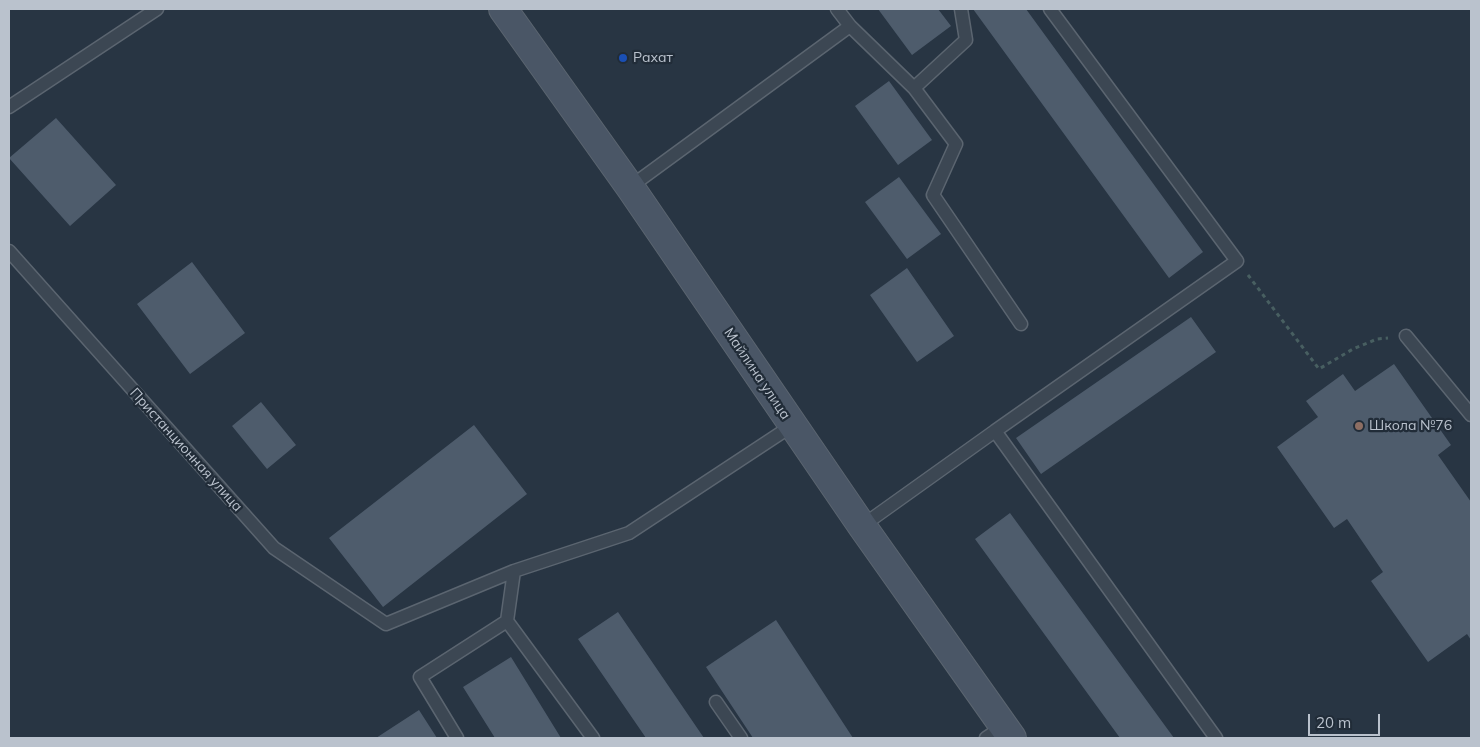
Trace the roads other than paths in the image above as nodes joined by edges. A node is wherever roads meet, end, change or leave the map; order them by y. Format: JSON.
{"nodes":[{"id":1,"x":157,"y":9,"type":"edge"},
{"id":2,"x":503,"y":9,"type":"edge"},
{"id":3,"x":837,"y":9,"type":"edge"},
{"id":4,"x":961,"y":9,"type":"edge"},
{"id":5,"x":1050,"y":9,"type":"edge"},
{"id":6,"x":850,"y":26,"type":"junction"},
{"id":7,"x":914,"y":88,"type":"junction"},
{"id":8,"x":9,"y":107,"type":"edge"},
{"id":9,"x":630,"y":187,"type":"junction"},
{"id":10,"x":9,"y":251,"type":"edge"},
{"id":11,"x":1021,"y":324,"type":"dead end"},
{"id":12,"x":1406,"y":336,"type":"road end"},
{"id":13,"x":1471,"y":415,"type":"edge"},
{"id":14,"x":793,"y":425,"type":"junction"},
{"id":15,"x":995,"y":431,"type":"junction"},
{"id":16,"x":862,"y":526,"type":"junction"},
{"id":17,"x":514,"y":571,"type":"junction"},
{"id":18,"x":507,"y":621,"type":"junction"},
{"id":19,"x":716,"y":702,"type":"dead end"},
{"id":20,"x":1001,"y":734,"type":"edge"},
{"id":21,"x":457,"y":738,"type":"edge"},
{"id":22,"x":593,"y":738,"type":"edge"},
{"id":23,"x":741,"y":738,"type":"edge"},
{"id":24,"x":1216,"y":738,"type":"edge"}],
"edges":[{"from":1,"to":8,"type":"lane"},
{"from":2,"to":9,"type":"main road","name":"Майлина улица"},
{"from":3,"to":6,"type":"lane"},
{"from":4,"to":7,"type":"lane"},
{"from":5,"to":15,"type":"lane"},
{"from":6,"to":7,"type":"lane"},
{"from":6,"to":9,"type":"lane"},
{"from":7,"to":11,"type":"lane"},
{"from":9,"to":14,"type":"main road","name":"Майлина улица"},
{"from":10,"to":17,"type":"lane","name":"Пристанционная улица"},
{"from":12,"to":13,"type":"lane"},
{"from":14,"to":16,"type":"main road","name":"Майлина улица"},
{"from":14,"to":17,"type":"lane"},
{"from":15,"to":16,"type":"lane"},
{"from":15,"to":24,"type":"lane"},
{"from":16,"to":20,"type":"main road","name":"Майлина улица"},
{"from":17,"to":18,"type":"lane"},
{"from":18,"to":21,"type":"lane"},
{"from":18,"to":22,"type":"lane"},
{"from":19,"to":23,"type":"lane"}]}
